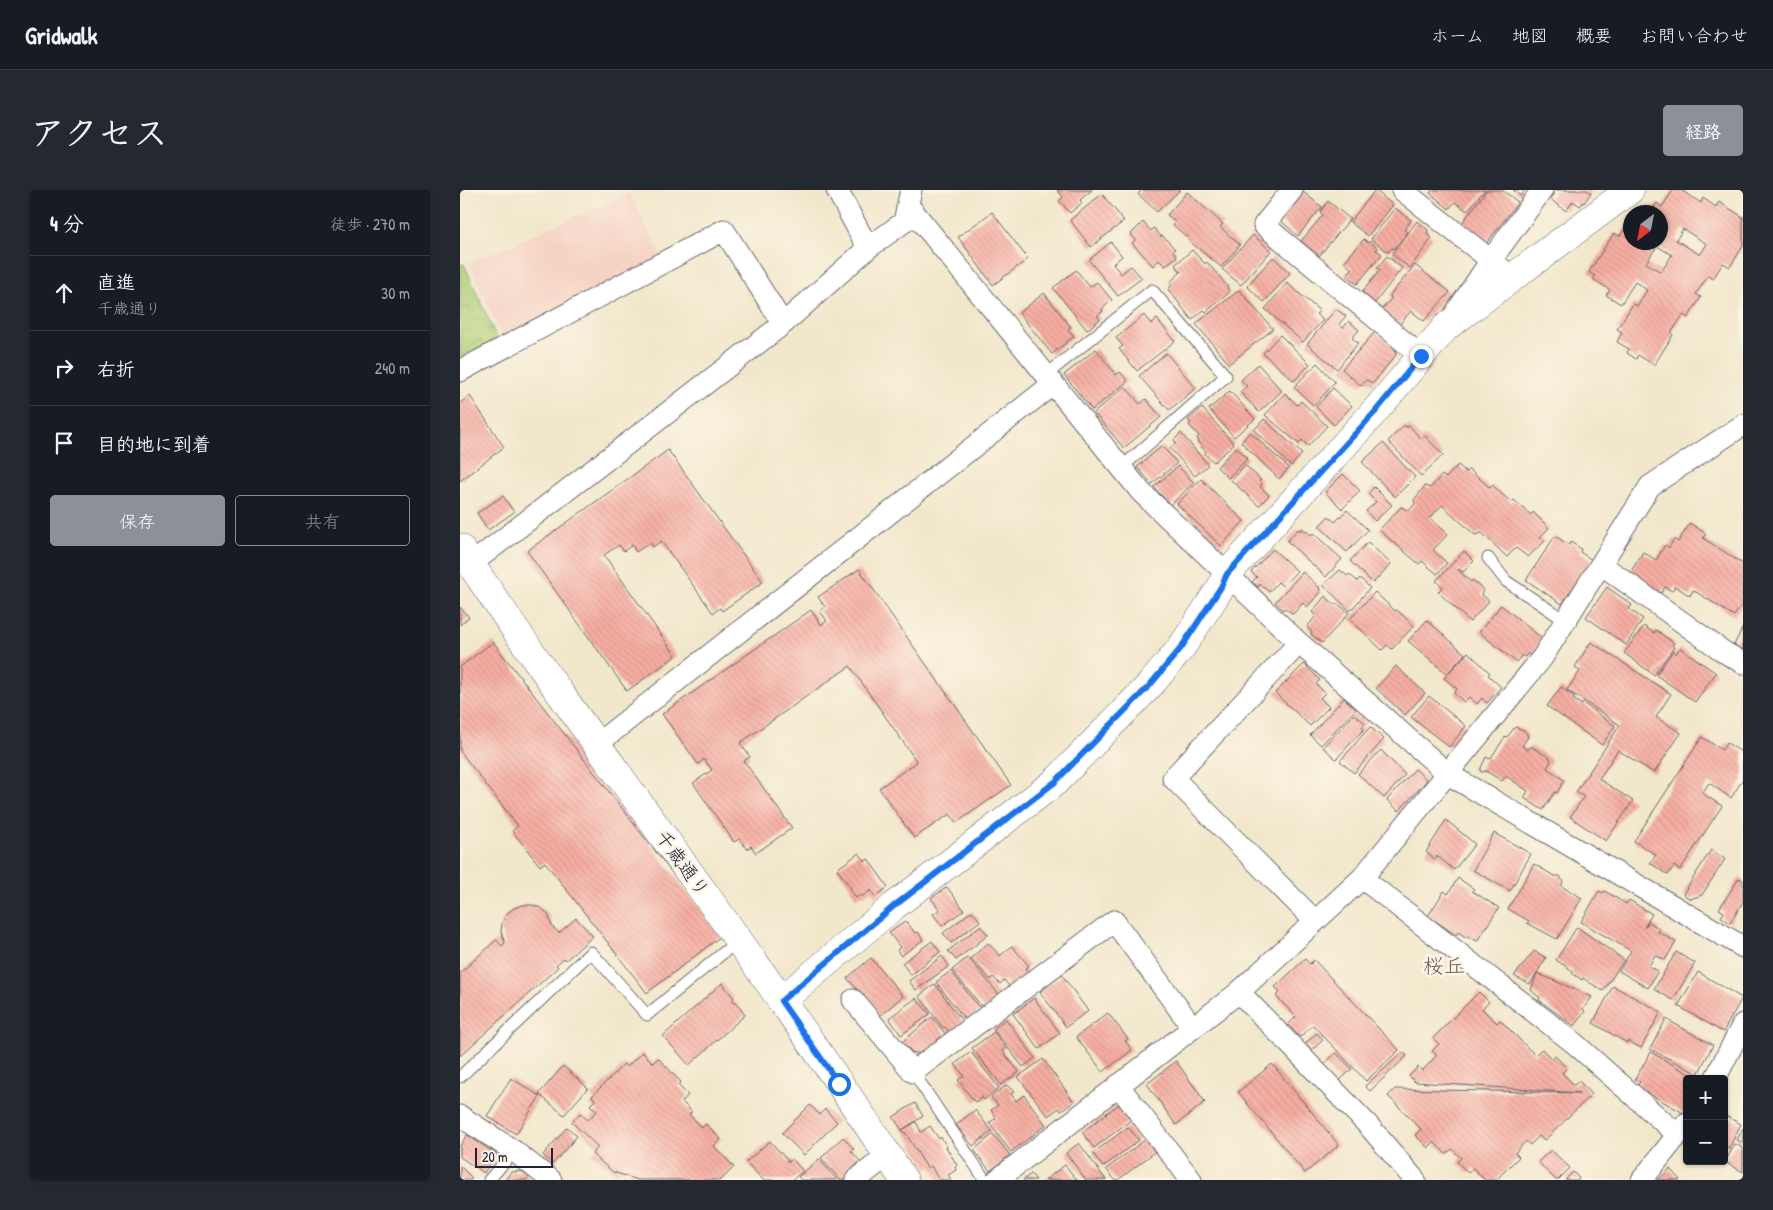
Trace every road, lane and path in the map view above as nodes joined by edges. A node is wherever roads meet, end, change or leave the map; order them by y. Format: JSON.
{"nodes":[{"id":1,"x":837,"y":190,"type":"edge"},
{"id":2,"x":1292,"y":190,"type":"edge"},
{"id":3,"x":1402,"y":190,"type":"edge"},
{"id":4,"x":1542,"y":190,"type":"edge"},
{"id":5,"x":1630,"y":190,"type":"edge"},
{"id":6,"x":909,"y":197,"type":"edge"},
{"id":7,"x":868,"y":248,"type":"junction"},
{"id":8,"x":1491,"y":260,"type":"junction"},
{"id":9,"x":1512,"y":277,"type":"junction"},
{"id":10,"x":783,"y":324,"type":"junction"},
{"id":11,"x":1446,"y":327,"type":"junction"},
{"id":12,"x":1421,"y":356,"type":"junction"},
{"id":13,"x":460,"y":372,"type":"edge"},
{"id":14,"x":1049,"y":380,"type":"junction"},
{"id":15,"x":1743,"y":425,"type":"edge"},
{"id":16,"x":1121,"y":468,"type":"junction"},
{"id":17,"x":465,"y":556,"type":"edge"},
{"id":18,"x":1488,"y":558,"type":"dead end"},
{"id":19,"x":1602,"y":565,"type":"junction"},
{"id":20,"x":1227,"y":574,"type":"junction"},
{"id":21,"x":1566,"y":621,"type":"junction"},
{"id":22,"x":1299,"y":643,"type":"junction"},
{"id":23,"x":1743,"y":664,"type":"edge"},
{"id":24,"x":597,"y":744,"type":"junction"},
{"id":25,"x":1448,"y":774,"type":"junction"},
{"id":26,"x":1362,"y":878,"type":"junction"},
{"id":27,"x":1315,"y":921,"type":"junction"},
{"id":28,"x":739,"y":940,"type":"junction"},
{"id":29,"x":1743,"y":947,"type":"edge"},
{"id":30,"x":1239,"y":992,"type":"junction"},
{"id":31,"x":853,"y":1000,"type":"dead end"},
{"id":32,"x":781,"y":1001,"type":"junction"},
{"id":33,"x":1743,"y":1024,"type":"edge"},
{"id":34,"x":1193,"y":1028,"type":"junction"},
{"id":35,"x":913,"y":1072,"type":"junction"},
{"id":36,"x":1717,"y":1075,"type":"edge"},
{"id":37,"x":460,"y":1077,"type":"edge"},
{"id":38,"x":1118,"y":1085,"type":"junction"},
{"id":39,"x":460,"y":1116,"type":"edge"},
{"id":40,"x":1682,"y":1129,"type":"edge"},
{"id":41,"x":514,"y":1151,"type":"junction"},
{"id":42,"x":888,"y":1155,"type":"junction"},
{"id":43,"x":489,"y":1180,"type":"edge"},
{"id":44,"x":551,"y":1180,"type":"edge"},
{"id":45,"x":856,"y":1180,"type":"edge"},
{"id":46,"x":904,"y":1180,"type":"edge"},
{"id":47,"x":985,"y":1180,"type":"edge"},
{"id":48,"x":997,"y":1180,"type":"edge"},
{"id":49,"x":1191,"y":1180,"type":"edge"},
{"id":50,"x":1415,"y":1180,"type":"edge"},
{"id":51,"x":1642,"y":1180,"type":"edge"}],
"edges":[{"from":1,"to":7,"type":"street"},
{"from":2,"to":12,"type":"street"},
{"from":3,"to":8,"type":"street"},
{"from":4,"to":8,"type":"street"},
{"from":5,"to":9,"type":"street"},
{"from":6,"to":7,"type":"street"},
{"from":6,"to":14,"type":"street"},
{"from":7,"to":10,"type":"street"},
{"from":8,"to":9,"type":"street"},
{"from":8,"to":11,"type":"street"},
{"from":9,"to":11,"type":"street"},
{"from":10,"to":13,"type":"street"},
{"from":10,"to":17,"type":"street"},
{"from":11,"to":12,"type":"street"},
{"from":12,"to":20,"type":"street"},
{"from":14,"to":16,"type":"street"},
{"from":14,"to":16,"type":"lane"},
{"from":14,"to":24,"type":"street"},
{"from":15,"to":19,"type":"street"},
{"from":16,"to":20,"type":"street"},
{"from":17,"to":24,"type":"street","name":"千歳通り"},
{"from":18,"to":21,"type":"lane"},
{"from":19,"to":21,"type":"street"},
{"from":19,"to":23,"type":"street"},
{"from":20,"to":22,"type":"street"},
{"from":20,"to":32,"type":"street"},
{"from":21,"to":25,"type":"street"},
{"from":22,"to":25,"type":"street"},
{"from":22,"to":27,"type":"street"},
{"from":24,"to":28,"type":"street","name":"千歳通り"},
{"from":25,"to":26,"type":"street"},
{"from":25,"to":29,"type":"street"},
{"from":26,"to":27,"type":"street"},
{"from":26,"to":40,"type":"street"},
{"from":27,"to":30,"type":"street"},
{"from":28,"to":32,"type":"street","name":"千歳通り"},
{"from":28,"to":37,"type":"lane"},
{"from":30,"to":34,"type":"street"},
{"from":30,"to":50,"type":"street"},
{"from":31,"to":35,"type":"street"},
{"from":32,"to":42,"type":"street","name":"千歳通り"},
{"from":33,"to":36,"type":"street"},
{"from":34,"to":35,"type":"street"},
{"from":34,"to":38,"type":"street"},
{"from":35,"to":47,"type":"lane"},
{"from":38,"to":48,"type":"street"},
{"from":38,"to":49,"type":"street"},
{"from":39,"to":41,"type":"street"},
{"from":40,"to":51,"type":"street"},
{"from":41,"to":43,"type":"lane"},
{"from":41,"to":44,"type":"street"},
{"from":42,"to":45,"type":"street"},
{"from":42,"to":46,"type":"street","name":"千歳通り"}]}
